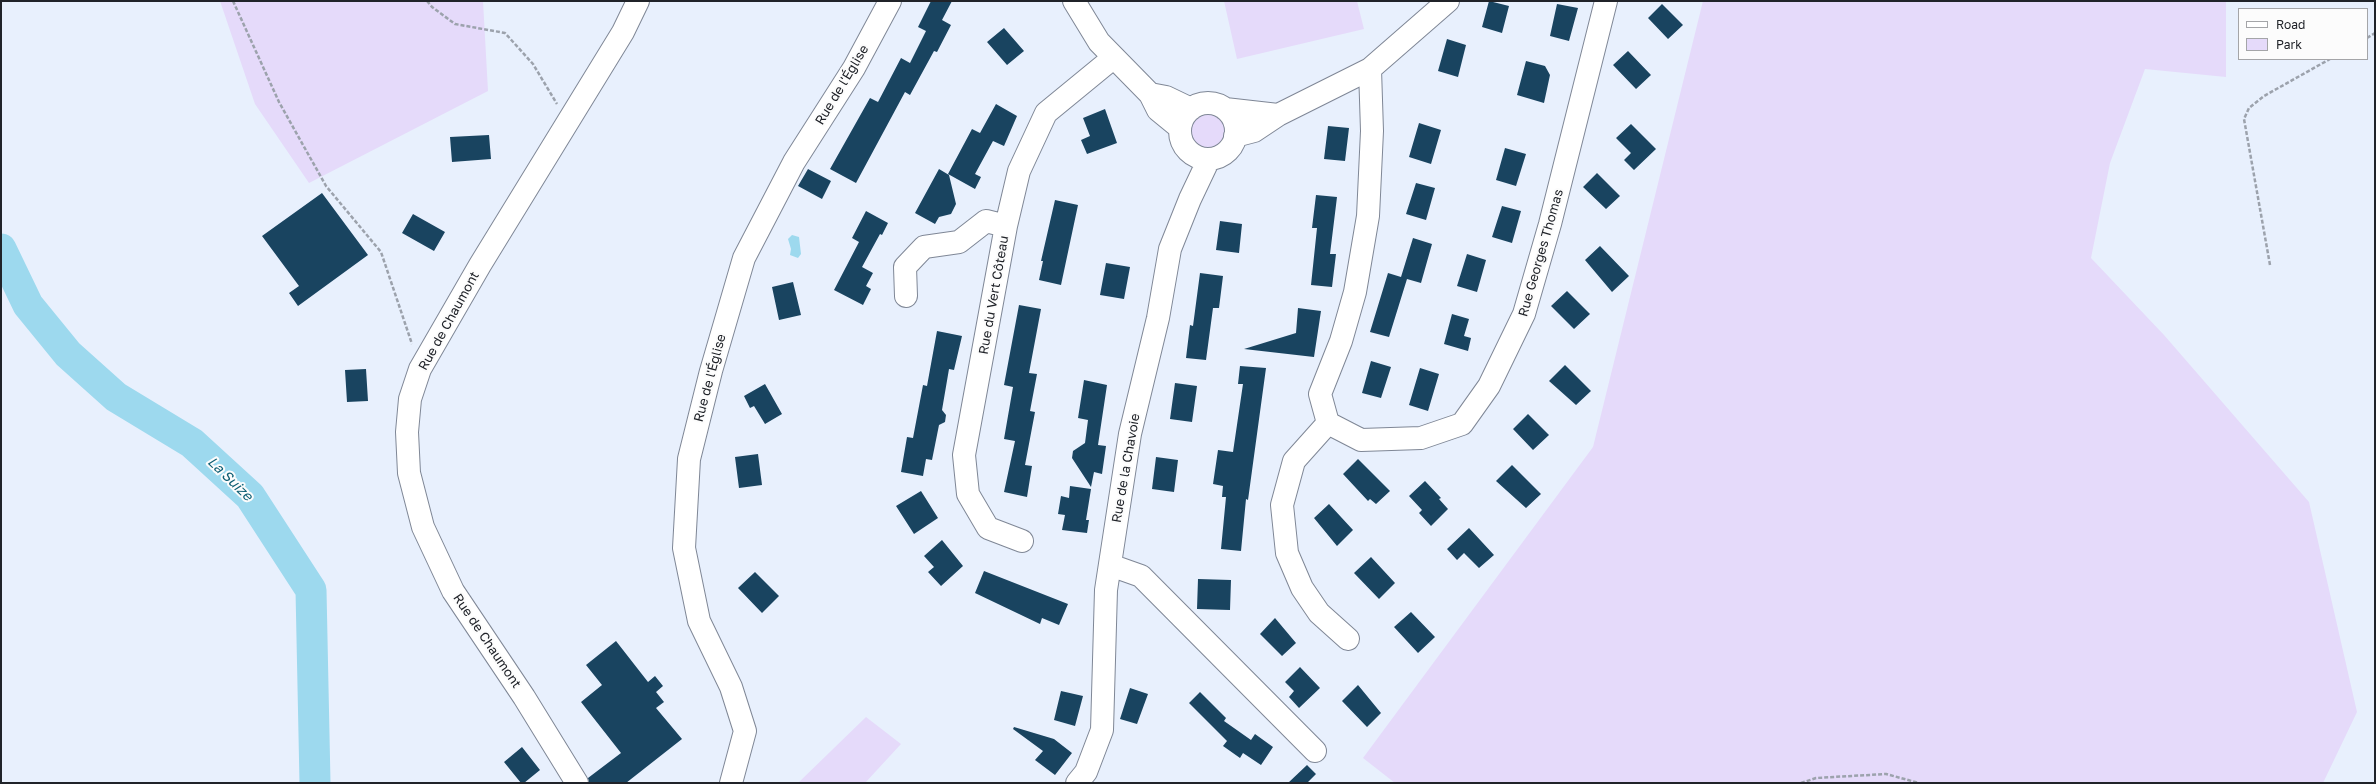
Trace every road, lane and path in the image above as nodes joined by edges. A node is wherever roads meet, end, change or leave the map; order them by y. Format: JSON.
{"nodes":[{"id":1,"x":233,"y":1,"type":"edge"},
{"id":2,"x":427,"y":1,"type":"edge"},
{"id":3,"x":638,"y":1,"type":"edge"},
{"id":4,"x":890,"y":1,"type":"edge"},
{"id":5,"x":1074,"y":1,"type":"edge"},
{"id":6,"x":1448,"y":1,"type":"edge"},
{"id":7,"x":1606,"y":1,"type":"edge"},
{"id":8,"x":1113,"y":58,"type":"junction"},
{"id":9,"x":2328,"y":60,"type":"edge"},
{"id":10,"x":1370,"y":70,"type":"junction"},
{"id":11,"x":1150,"y":94,"type":"junction"},
{"id":12,"x":1191,"y":109,"type":"junction"},
{"id":13,"x":1225,"y":109,"type":"junction"},
{"id":14,"x":1278,"y":115,"type":"junction"},
{"id":15,"x":568,"y":121,"type":"junction"},
{"id":16,"x":1180,"y":128,"type":"junction"},
{"id":17,"x":1235,"y":136,"type":"junction"},
{"id":18,"x":1210,"y":159,"type":"junction"},
{"id":19,"x":1006,"y":226,"type":"junction"},
{"id":20,"x":2270,"y":265,"type":"dead end"},
{"id":21,"x":906,"y":296,"type":"dead end"},
{"id":22,"x":420,"y":370,"type":"junction"},
{"id":23,"x":1328,"y":423,"type":"junction"},
{"id":24,"x":1022,"y":541,"type":"dead end"},
{"id":25,"x":1110,"y":565,"type":"junction"},
{"id":26,"x":1348,"y":639,"type":"dead end"},
{"id":27,"x":1315,"y":751,"type":"dead end"},
{"id":28,"x":577,"y":783,"type":"edge"},
{"id":29,"x":732,"y":783,"type":"edge"},
{"id":30,"x":1077,"y":783,"type":"edge"},
{"id":31,"x":1800,"y":783,"type":"edge"},
{"id":32,"x":1919,"y":783,"type":"edge"}],
"edges":[{"from":1,"to":22,"type":"path"},
{"from":2,"to":15,"type":"path"},
{"from":3,"to":15,"type":"street","name":"Rue de Chaumont"},
{"from":4,"to":29,"type":"street","name":"Rue de l'Église"},
{"from":5,"to":8,"type":"street"},
{"from":6,"to":10,"type":"street"},
{"from":7,"to":23,"type":"street","name":"Rue Georges Thomas"},
{"from":8,"to":11,"type":"street"},
{"from":8,"to":19,"type":"street","name":"Rue du Vert Côteau"},
{"from":9,"to":20,"type":"path"},
{"from":10,"to":14,"type":"street"},
{"from":10,"to":23,"type":"street"},
{"from":11,"to":12,"type":"street"},
{"from":11,"to":16,"type":"street"},
{"from":12,"to":13,"type":"street"},
{"from":12,"to":16,"type":"street"},
{"from":13,"to":14,"type":"street"},
{"from":13,"to":17,"type":"street"},
{"from":14,"to":17,"type":"street"},
{"from":15,"to":22,"type":"street","name":"Rue de Chaumont"},
{"from":16,"to":18,"type":"street"},
{"from":17,"to":18,"type":"street"},
{"from":18,"to":25,"type":"street","name":"Rue de la Chavoie"},
{"from":19,"to":21,"type":"street"},
{"from":19,"to":24,"type":"street","name":"Rue du Vert Côteau"},
{"from":22,"to":28,"type":"street","name":"Rue de Chaumont"},
{"from":23,"to":26,"type":"street"},
{"from":25,"to":27,"type":"street"},
{"from":25,"to":30,"type":"street","name":"Rue de la Chavoie"},
{"from":31,"to":32,"type":"path"}]}
